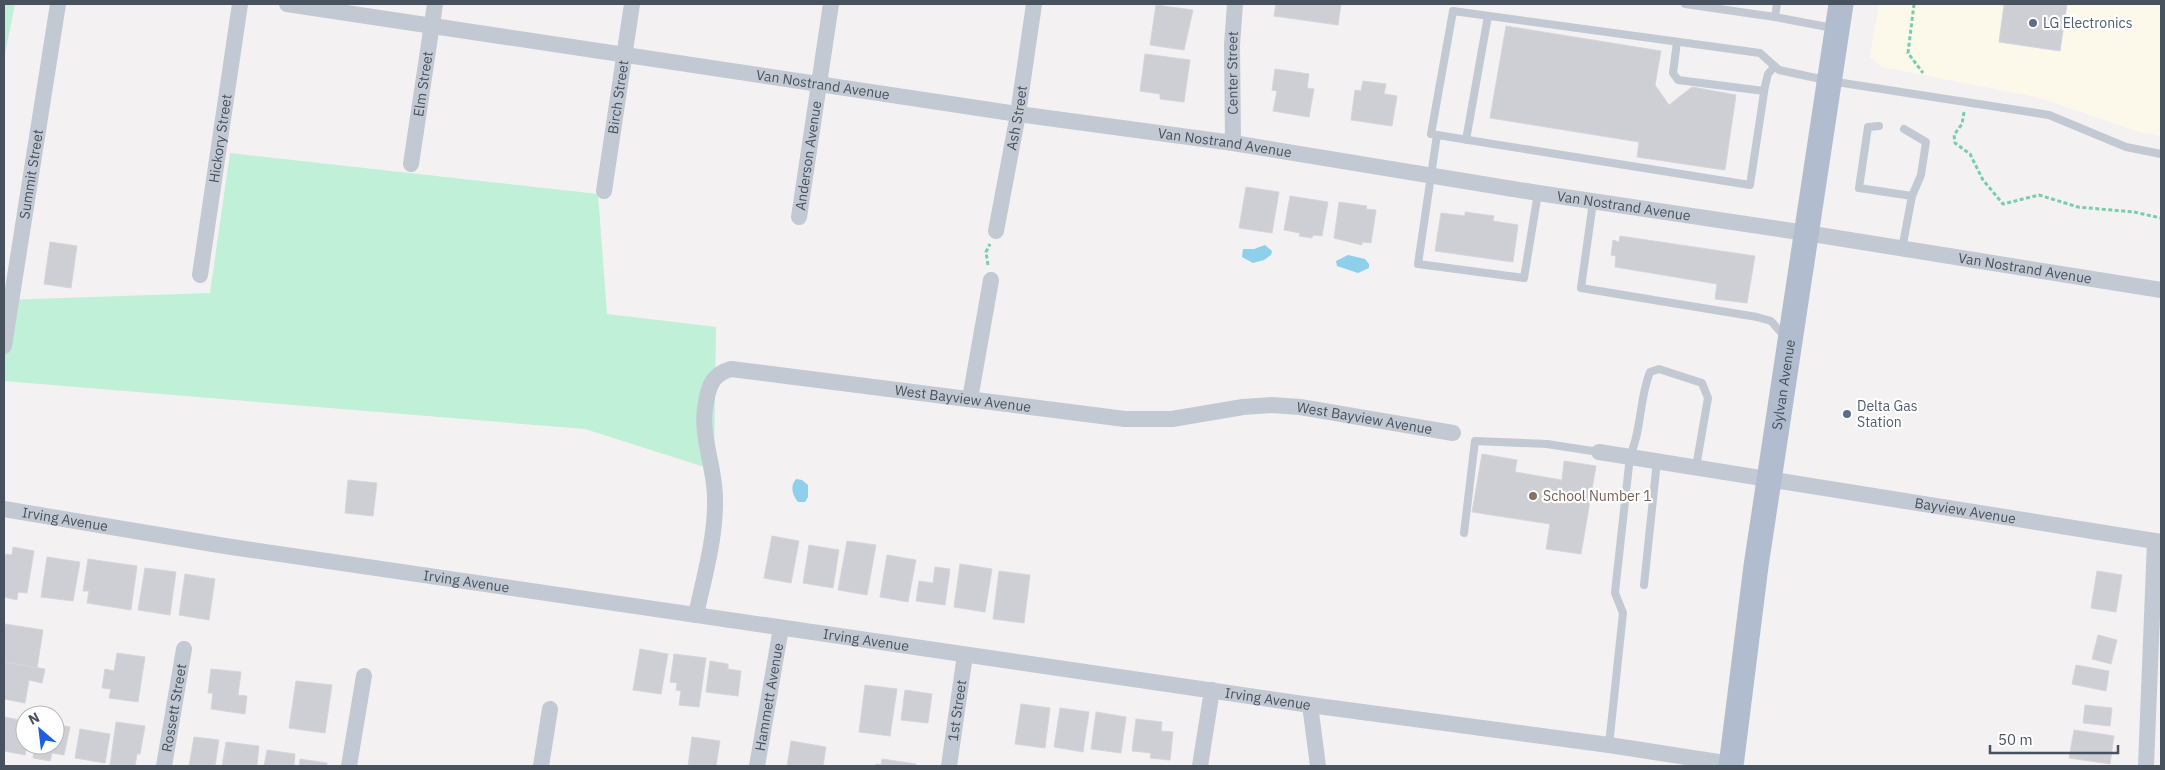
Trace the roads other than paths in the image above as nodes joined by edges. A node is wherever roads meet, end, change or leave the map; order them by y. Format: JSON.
{"nodes":[{"id":1,"x":58,"y":4,"type":"edge"},
{"id":2,"x":240,"y":4,"type":"edge"},
{"id":3,"x":287,"y":4,"type":"edge"},
{"id":4,"x":435,"y":4,"type":"edge"},
{"id":5,"x":632,"y":4,"type":"edge"},
{"id":6,"x":831,"y":4,"type":"edge"},
{"id":7,"x":1034,"y":4,"type":"edge"},
{"id":8,"x":1235,"y":4,"type":"edge"},
{"id":9,"x":1689,"y":4,"type":"edge"},
{"id":10,"x":1777,"y":4,"type":"edge"},
{"id":11,"x":1841,"y":4,"type":"edge"},
{"id":12,"x":1488,"y":16,"type":"junction"},
{"id":13,"x":1775,"y":17,"type":"junction"},
{"id":14,"x":432,"y":26,"type":"junction"},
{"id":15,"x":1838,"y":28,"type":"junction"},
{"id":16,"x":1677,"y":42,"type":"junction"},
{"id":17,"x":624,"y":55,"type":"junction"},
{"id":18,"x":1774,"y":68,"type":"junction"},
{"id":19,"x":1830,"y":81,"type":"junction"},
{"id":20,"x":819,"y":84,"type":"junction"},
{"id":21,"x":1764,"y":91,"type":"junction"},
{"id":22,"x":1018,"y":114,"type":"junction"},
{"id":23,"x":1879,"y":126,"type":"dead end"},
{"id":24,"x":1904,"y":128,"type":"dead end"},
{"id":25,"x":1437,"y":135,"type":"junction"},
{"id":26,"x":1466,"y":140,"type":"junction"},
{"id":27,"x":1233,"y":143,"type":"junction"},
{"id":28,"x":2161,"y":154,"type":"edge"},
{"id":29,"x":411,"y":164,"type":"dead end"},
{"id":30,"x":1430,"y":175,"type":"junction"},
{"id":31,"x":604,"y":191,"type":"dead end"},
{"id":32,"x":1538,"y":194,"type":"junction"},
{"id":33,"x":1912,"y":196,"type":"junction"},
{"id":34,"x":1593,"y":202,"type":"junction"},
{"id":35,"x":799,"y":217,"type":"dead end"},
{"id":36,"x":996,"y":231,"type":"road end"},
{"id":37,"x":1806,"y":233,"type":"junction"},
{"id":38,"x":1902,"y":249,"type":"junction"},
{"id":39,"x":200,"y":275,"type":"dead end"},
{"id":40,"x":990,"y":280,"type":"road end"},
{"id":41,"x":2161,"y":290,"type":"edge"},
{"id":42,"x":4,"y":346,"type":"edge"},
{"id":43,"x":1789,"y":346,"type":"junction"},
{"id":44,"x":970,"y":399,"type":"junction"},
{"id":45,"x":1453,"y":432,"type":"dead end"},
{"id":46,"x":1599,"y":452,"type":"joint"},
{"id":47,"x":1630,"y":456,"type":"junction"},
{"id":48,"x":1657,"y":461,"type":"junction"},
{"id":49,"x":1696,"y":467,"type":"junction"},
{"id":50,"x":1769,"y":478,"type":"junction"},
{"id":51,"x":4,"y":509,"type":"edge"},
{"id":52,"x":1464,"y":533,"type":"dead end"},
{"id":53,"x":2158,"y":542,"type":"edge"},
{"id":54,"x":1644,"y":585,"type":"dead end"},
{"id":55,"x":696,"y":615,"type":"junction"},
{"id":56,"x":781,"y":628,"type":"junction"},
{"id":57,"x":184,"y":649,"type":"dead end"},
{"id":58,"x":965,"y":655,"type":"junction"},
{"id":59,"x":364,"y":676,"type":"dead end"},
{"id":60,"x":1212,"y":690,"type":"junction"},
{"id":61,"x":1310,"y":705,"type":"junction"},
{"id":62,"x":550,"y":709,"type":"dead end"},
{"id":63,"x":1609,"y":745,"type":"junction"},
{"id":64,"x":1731,"y":765,"type":"edge"},
{"id":65,"x":164,"y":766,"type":"edge"},
{"id":66,"x":350,"y":766,"type":"edge"},
{"id":67,"x":541,"y":766,"type":"edge"},
{"id":68,"x":757,"y":766,"type":"edge"},
{"id":69,"x":948,"y":766,"type":"edge"},
{"id":70,"x":1200,"y":766,"type":"edge"},
{"id":71,"x":1318,"y":766,"type":"edge"},
{"id":72,"x":2146,"y":766,"type":"edge"}],
"edges":[{"from":1,"to":42,"type":"street","name":"Summit Street"},
{"from":2,"to":39,"type":"street","name":"Hickory Street"},
{"from":3,"to":14,"type":"street","name":"Van Nostrand Avenue"},
{"from":4,"to":14,"type":"street","name":"Elm Street"},
{"from":5,"to":17,"type":"street","name":"Birch Street"},
{"from":6,"to":20,"type":"street","name":"Anderson Avenue"},
{"from":7,"to":22,"type":"street","name":"Ash Street"},
{"from":8,"to":27,"type":"street","name":"Center Street"},
{"from":9,"to":13,"type":"lane"},
{"from":10,"to":13,"type":"lane"},
{"from":11,"to":15,"type":"main road","name":"Sylvan Avenue"},
{"from":12,"to":16,"type":"lane"},
{"from":12,"to":25,"type":"lane"},
{"from":12,"to":26,"type":"lane"},
{"from":13,"to":15,"type":"lane"},
{"from":14,"to":17,"type":"street","name":"Van Nostrand Avenue"},
{"from":14,"to":29,"type":"street","name":"Elm Street"},
{"from":15,"to":19,"type":"main road","name":"Sylvan Avenue"},
{"from":16,"to":18,"type":"lane"},
{"from":16,"to":21,"type":"lane"},
{"from":17,"to":20,"type":"street","name":"Van Nostrand Avenue"},
{"from":17,"to":31,"type":"street","name":"Birch Street"},
{"from":18,"to":19,"type":"lane"},
{"from":18,"to":21,"type":"lane"},
{"from":19,"to":28,"type":"lane"},
{"from":19,"to":37,"type":"main road","name":"Sylvan Avenue"},
{"from":20,"to":22,"type":"street","name":"Van Nostrand Avenue"},
{"from":20,"to":35,"type":"street","name":"Anderson Avenue"},
{"from":21,"to":26,"type":"lane"},
{"from":22,"to":27,"type":"street","name":"Van Nostrand Avenue"},
{"from":22,"to":36,"type":"street","name":"Ash Street"},
{"from":23,"to":33,"type":"lane"},
{"from":24,"to":33,"type":"lane"},
{"from":25,"to":26,"type":"lane"},
{"from":25,"to":30,"type":"lane"},
{"from":27,"to":30,"type":"street","name":"Van Nostrand Avenue"},
{"from":30,"to":32,"type":"street","name":"Van Nostrand Avenue"},
{"from":30,"to":32,"type":"lane"},
{"from":32,"to":34,"type":"street","name":"Van Nostrand Avenue"},
{"from":33,"to":38,"type":"lane"},
{"from":34,"to":37,"type":"street","name":"Van Nostrand Avenue"},
{"from":34,"to":43,"type":"lane"},
{"from":37,"to":38,"type":"street","name":"Van Nostrand Avenue"},
{"from":37,"to":43,"type":"main road","name":"Sylvan Avenue"},
{"from":38,"to":41,"type":"street","name":"Van Nostrand Avenue"},
{"from":40,"to":44,"type":"street"},
{"from":43,"to":50,"type":"main road","name":"Sylvan Avenue"},
{"from":44,"to":45,"type":"street","name":"West Bayview Avenue"},
{"from":44,"to":55,"type":"street","name":"West Bayview Avenue"},
{"from":46,"to":47,"type":"street"},
{"from":46,"to":52,"type":"lane"},
{"from":47,"to":48,"type":"street"},
{"from":47,"to":49,"type":"lane"},
{"from":47,"to":63,"type":"lane"},
{"from":48,"to":49,"type":"street"},
{"from":48,"to":54,"type":"lane"},
{"from":49,"to":50,"type":"street"},
{"from":50,"to":53,"type":"street","name":"Bayview Avenue"},
{"from":50,"to":64,"type":"main road","name":"Sylvan Avenue"},
{"from":51,"to":55,"type":"street","name":"Irving Avenue"},
{"from":53,"to":72,"type":"street"},
{"from":55,"to":56,"type":"street","name":"Irving Avenue"},
{"from":56,"to":58,"type":"street","name":"Irving Avenue"},
{"from":56,"to":68,"type":"street","name":"Hammett Avenue"},
{"from":57,"to":65,"type":"street","name":"Rossett Street"},
{"from":58,"to":60,"type":"street","name":"Irving Avenue"},
{"from":58,"to":69,"type":"street","name":"1st Street"},
{"from":59,"to":66,"type":"street"},
{"from":60,"to":61,"type":"street","name":"Irving Avenue"},
{"from":60,"to":70,"type":"street"},
{"from":61,"to":63,"type":"street","name":"Irving Avenue"},
{"from":61,"to":71,"type":"street"},
{"from":62,"to":67,"type":"street"},
{"from":63,"to":64,"type":"street","name":"Irving Avenue"}]}
